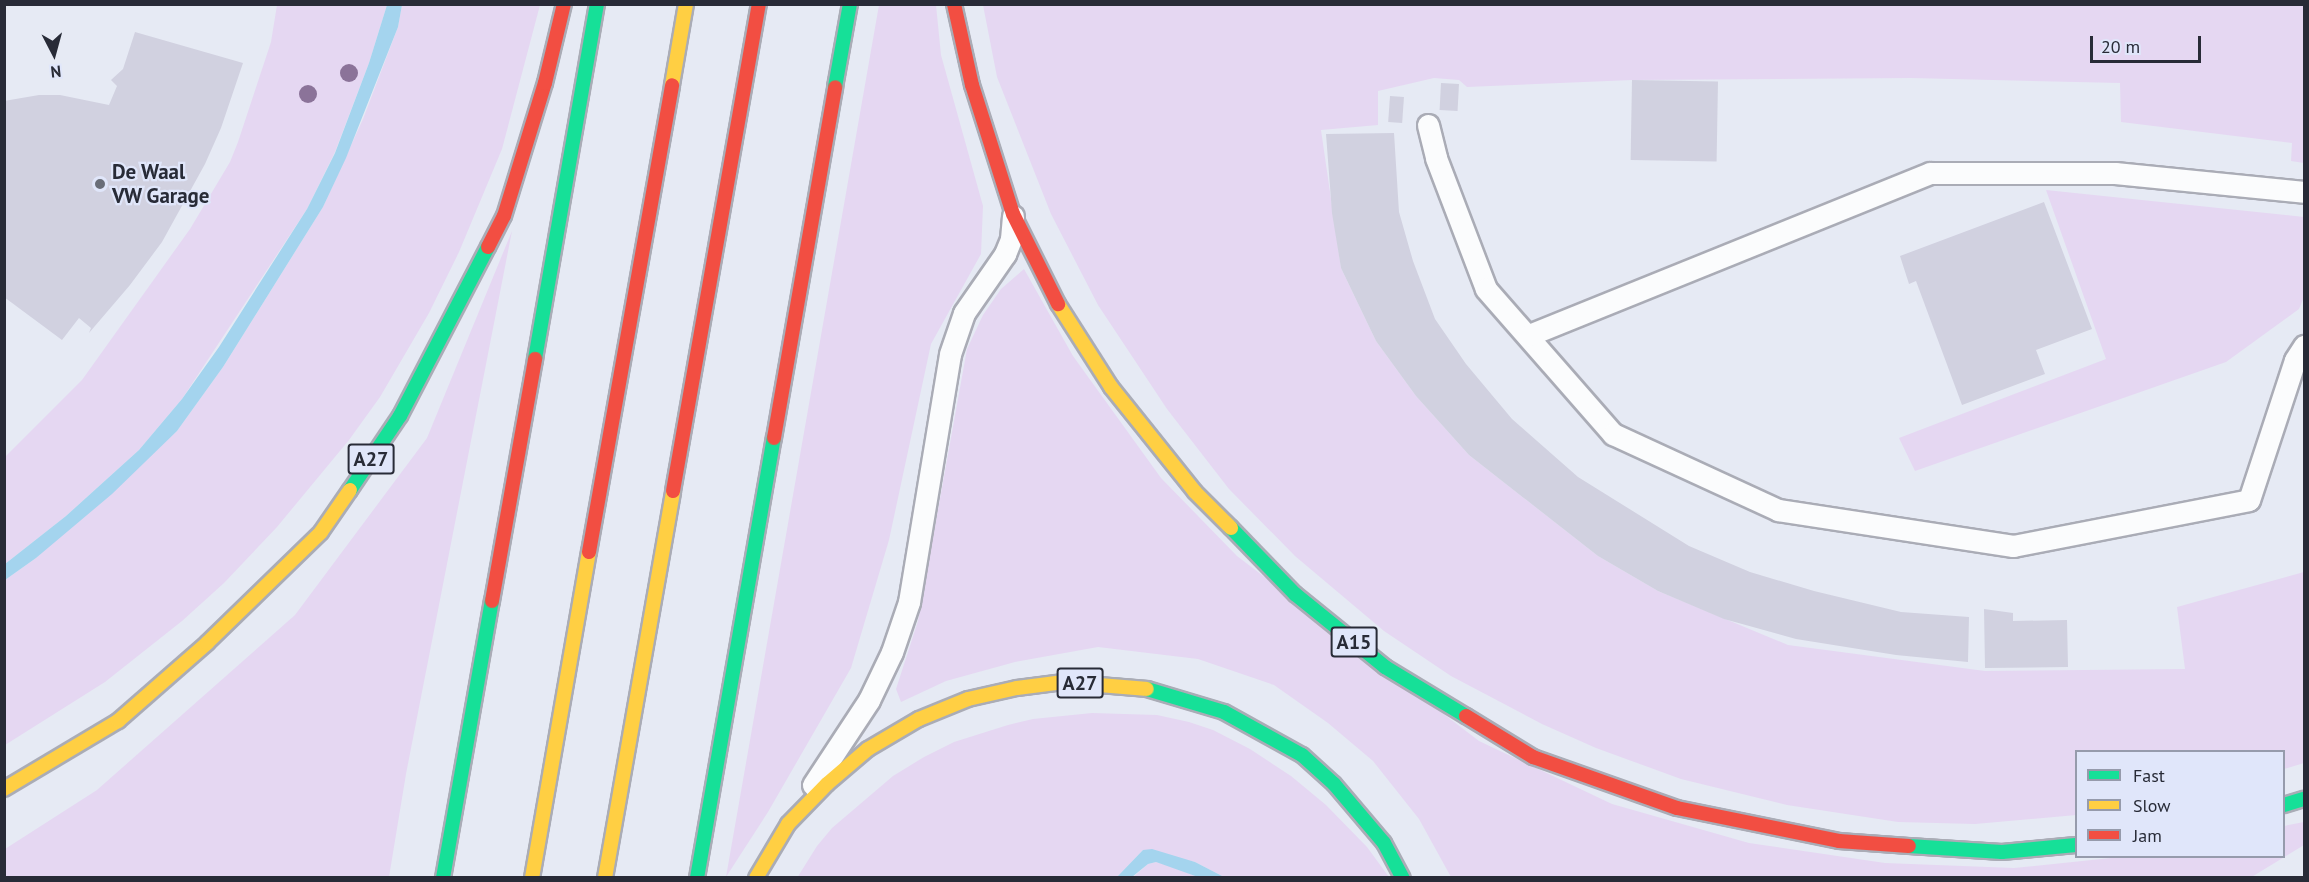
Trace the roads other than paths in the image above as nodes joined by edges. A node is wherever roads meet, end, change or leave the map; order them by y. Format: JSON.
{"nodes":[{"id":1,"x":564,"y":4,"type":"edge"},
{"id":2,"x":597,"y":4,"type":"edge"},
{"id":3,"x":686,"y":4,"type":"edge"},
{"id":4,"x":759,"y":4,"type":"edge"},
{"id":5,"x":850,"y":4,"type":"edge"},
{"id":6,"x":954,"y":4,"type":"edge"},
{"id":7,"x":1428,"y":125,"type":"dead end"},
{"id":8,"x":2304,"y":192,"type":"edge"},
{"id":9,"x":1014,"y":214,"type":"junction"},
{"id":10,"x":1529,"y":335,"type":"junction"},
{"id":11,"x":2304,"y":346,"type":"edge"},
{"id":12,"x":4,"y":789,"type":"edge"},
{"id":13,"x":2304,"y":799,"type":"edge"},
{"id":14,"x":2285,"y":804,"type":"edge"},
{"id":15,"x":788,"y":824,"type":"junction"},
{"id":16,"x":2075,"y":845,"type":"edge"},
{"id":17,"x":443,"y":878,"type":"edge"},
{"id":18,"x":532,"y":878,"type":"edge"},
{"id":19,"x":605,"y":878,"type":"edge"},
{"id":20,"x":697,"y":878,"type":"edge"},
{"id":21,"x":756,"y":878,"type":"edge"},
{"id":22,"x":1403,"y":878,"type":"edge"}],
"edges":[{"from":1,"to":12,"type":"highway","number":"A27"},
{"from":2,"to":17,"type":"highway"},
{"from":3,"to":18,"type":"highway"},
{"from":4,"to":19,"type":"highway"},
{"from":5,"to":20,"type":"highway"},
{"from":6,"to":9,"type":"highway","number":"A15"},
{"from":7,"to":10,"type":"lane"},
{"from":8,"to":10,"type":"lane"},
{"from":9,"to":15,"type":"lane","number":"A27"},
{"from":9,"to":16,"type":"highway","number":"A15"},
{"from":10,"to":11,"type":"lane"},
{"from":13,"to":14,"type":"highway"},
{"from":15,"to":21,"type":"highway","number":"A27"},
{"from":15,"to":22,"type":"highway","number":"A27"}]}
